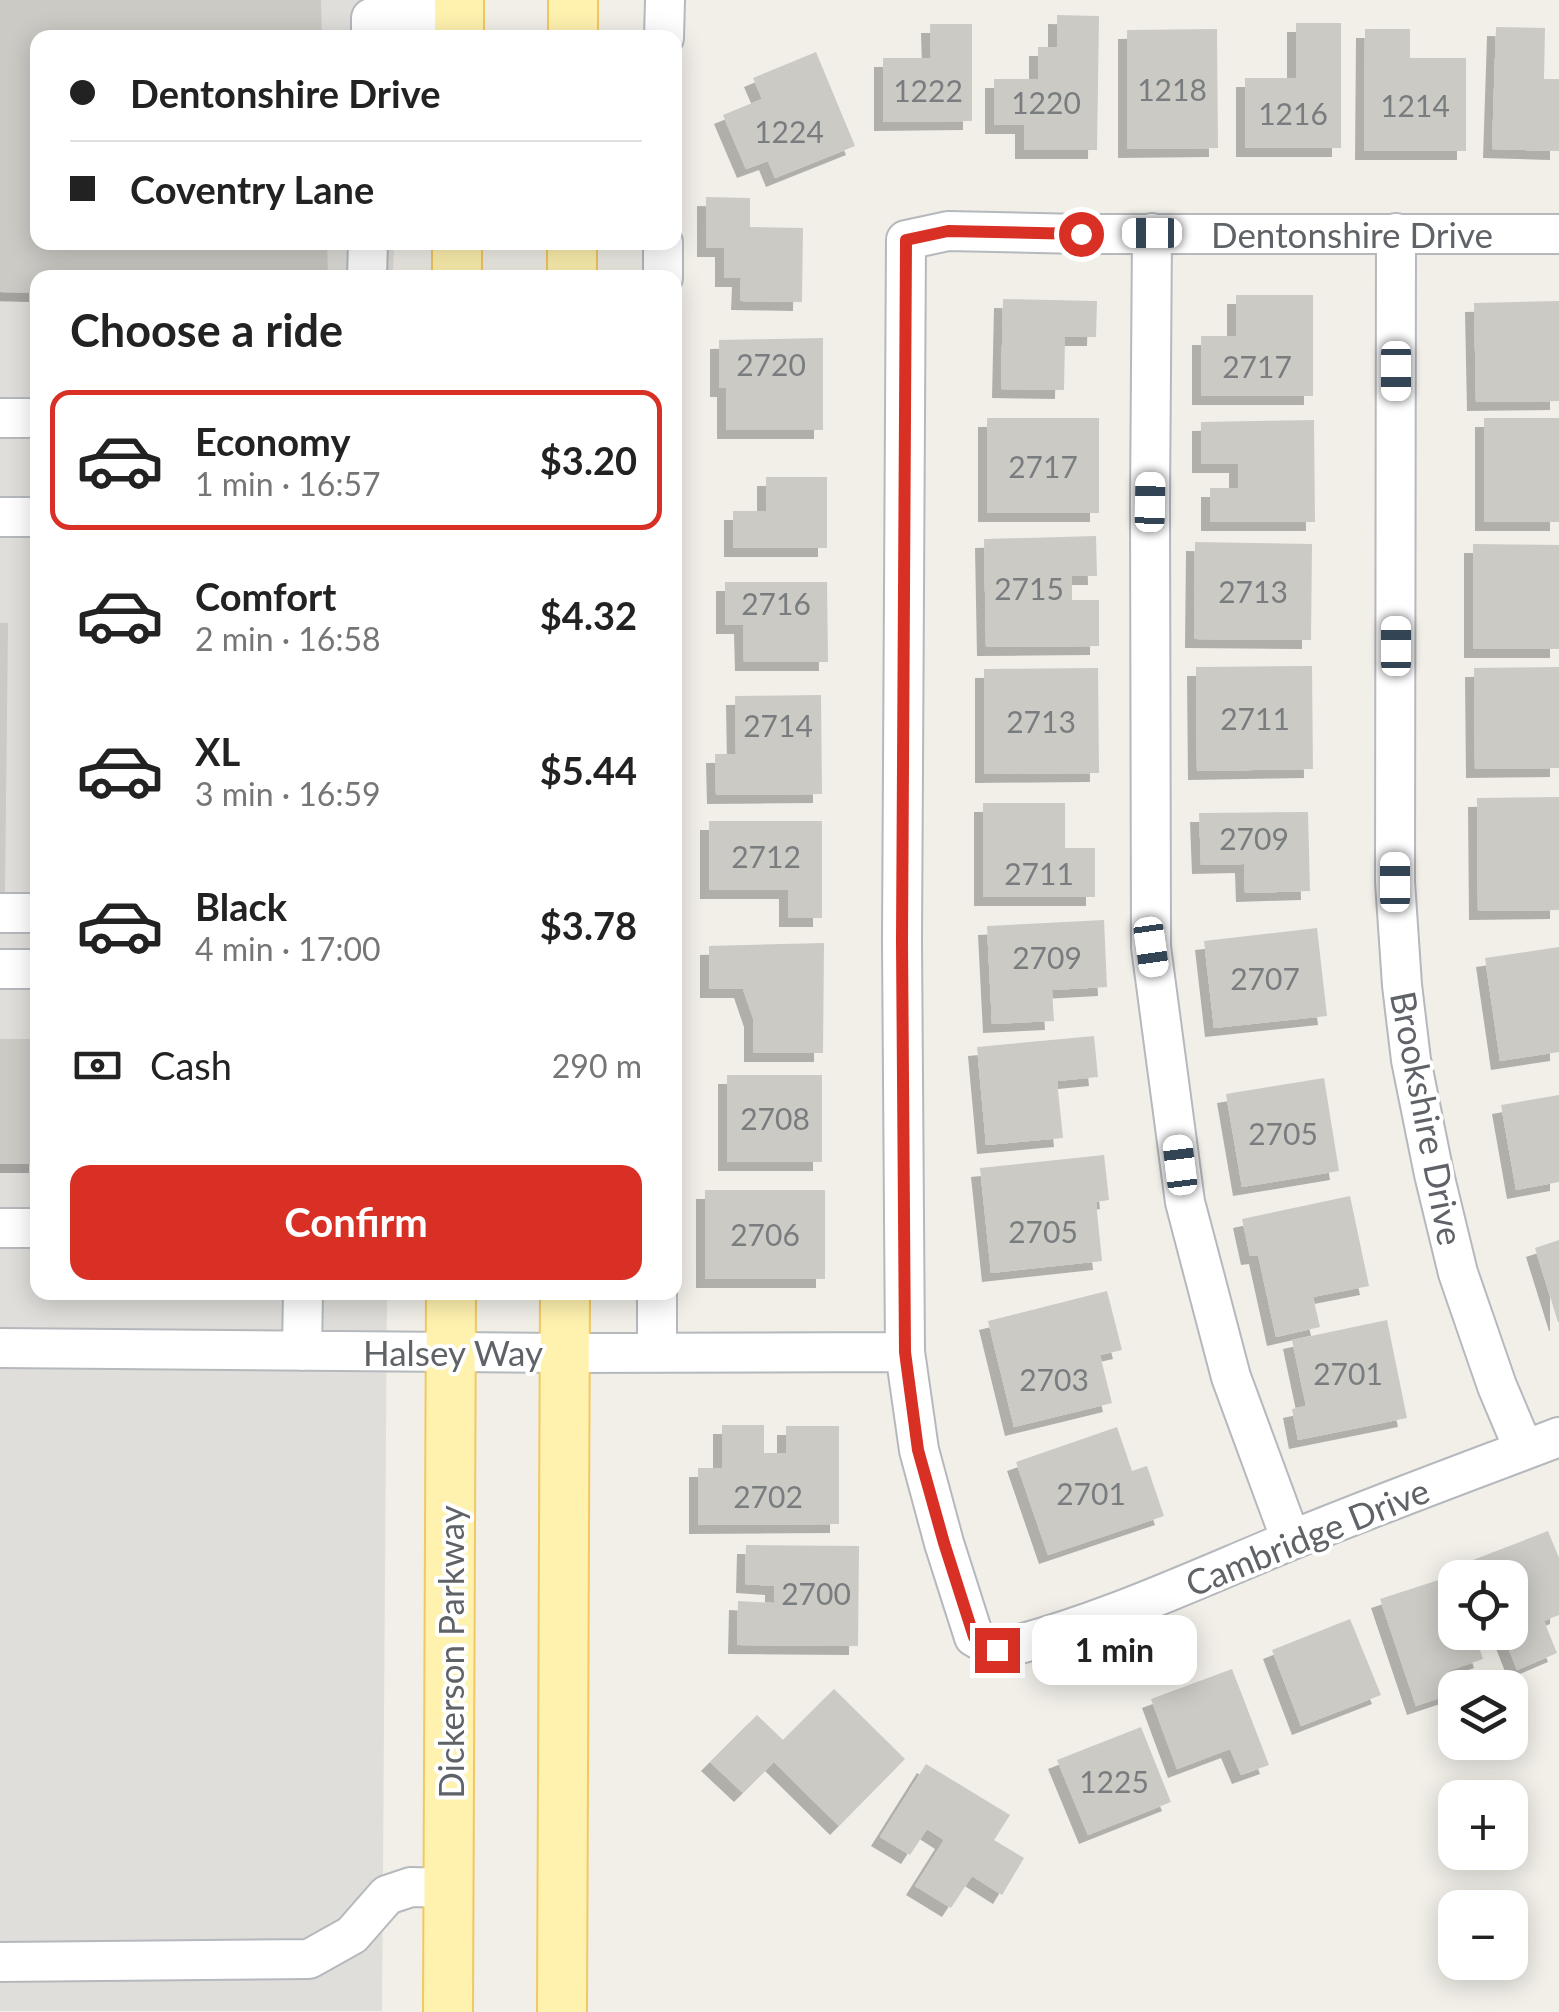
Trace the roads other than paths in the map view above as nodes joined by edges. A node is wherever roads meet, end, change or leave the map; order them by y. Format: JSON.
{"nodes":[{"id":1,"x":573,"y":0,"type":"edge"},
{"id":2,"x":664,"y":0,"type":"edge"},
{"id":3,"x":459,"y":17,"type":"edge"},
{"id":4,"x":371,"y":30,"type":"edge"},
{"id":5,"x":573,"y":30,"type":"edge"},
{"id":6,"x":664,"y":30,"type":"edge"},
{"id":7,"x":1152,"y":233,"type":"junction"},
{"id":8,"x":1396,"y":233,"type":"junction"},
{"id":9,"x":1559,"y":234,"type":"edge"},
{"id":10,"x":0,"y":418,"type":"edge"},
{"id":11,"x":30,"y":418,"type":"edge"},
{"id":12,"x":0,"y":516,"type":"edge"},
{"id":13,"x":30,"y":517,"type":"edge"},
{"id":14,"x":0,"y":913,"type":"edge"},
{"id":15,"x":30,"y":913,"type":"edge"},
{"id":16,"x":0,"y":969,"type":"edge"},
{"id":17,"x":30,"y":969,"type":"edge"},
{"id":18,"x":0,"y":1228,"type":"edge"},
{"id":19,"x":30,"y":1228,"type":"edge"},
{"id":20,"x":304,"y":1300,"type":"edge"},
{"id":21,"x":451,"y":1300,"type":"edge"},
{"id":22,"x":564,"y":1300,"type":"edge"},
{"id":23,"x":658,"y":1300,"type":"edge"},
{"id":24,"x":0,"y":1348,"type":"edge"},
{"id":25,"x":302,"y":1351,"type":"junction"},
{"id":26,"x":657,"y":1351,"type":"junction"},
{"id":27,"x":450,"y":1352,"type":"junction"},
{"id":28,"x":564,"y":1352,"type":"junction"},
{"id":29,"x":905,"y":1352,"type":"junction"},
{"id":30,"x":1559,"y":1437,"type":"edge"},
{"id":31,"x":1524,"y":1450,"type":"junction"},
{"id":32,"x":1291,"y":1540,"type":"junction"},
{"id":33,"x":449,"y":1888,"type":"junction"},
{"id":34,"x":0,"y":1962,"type":"edge"},
{"id":35,"x":448,"y":2012,"type":"edge"},
{"id":36,"x":562,"y":2012,"type":"edge"}],
"edges":[{"from":1,"to":5,"type":"main road"},
{"from":2,"to":6,"type":"street"},
{"from":3,"to":4,"type":"street"},
{"from":7,"to":8,"type":"street","name":"Dentonshire Drive"},
{"from":7,"to":29,"type":"street","name":"Dentonshire Drive"},
{"from":7,"to":32,"type":"street"},
{"from":8,"to":9,"type":"street","name":"Dentonshire Drive"},
{"from":8,"to":31,"type":"street","name":"Brookshire Drive"},
{"from":10,"to":11,"type":"street"},
{"from":12,"to":13,"type":"street"},
{"from":14,"to":15,"type":"street"},
{"from":16,"to":17,"type":"street"},
{"from":18,"to":19,"type":"street"},
{"from":20,"to":25,"type":"street"},
{"from":21,"to":27,"type":"main road","name":"Dickerson Parkway"},
{"from":22,"to":28,"type":"main road"},
{"from":23,"to":26,"type":"street"},
{"from":24,"to":25,"type":"street","name":"Halsey Way"},
{"from":25,"to":27,"type":"street","name":"Halsey Way"},
{"from":26,"to":28,"type":"street","name":"Halsey Way"},
{"from":26,"to":29,"type":"street","name":"Halsey Way"},
{"from":27,"to":28,"type":"street","name":"Halsey Way"},
{"from":27,"to":33,"type":"main road","name":"Dickerson Parkway"},
{"from":28,"to":36,"type":"main road"},
{"from":29,"to":32,"type":"street","name":"Cambridge Drive"},
{"from":30,"to":31,"type":"street","name":"Cambridge Drive"},
{"from":31,"to":32,"type":"street","name":"Cambridge Drive"},
{"from":33,"to":34,"type":"street"},
{"from":33,"to":35,"type":"main road","name":"Dickerson Parkway"}]}
